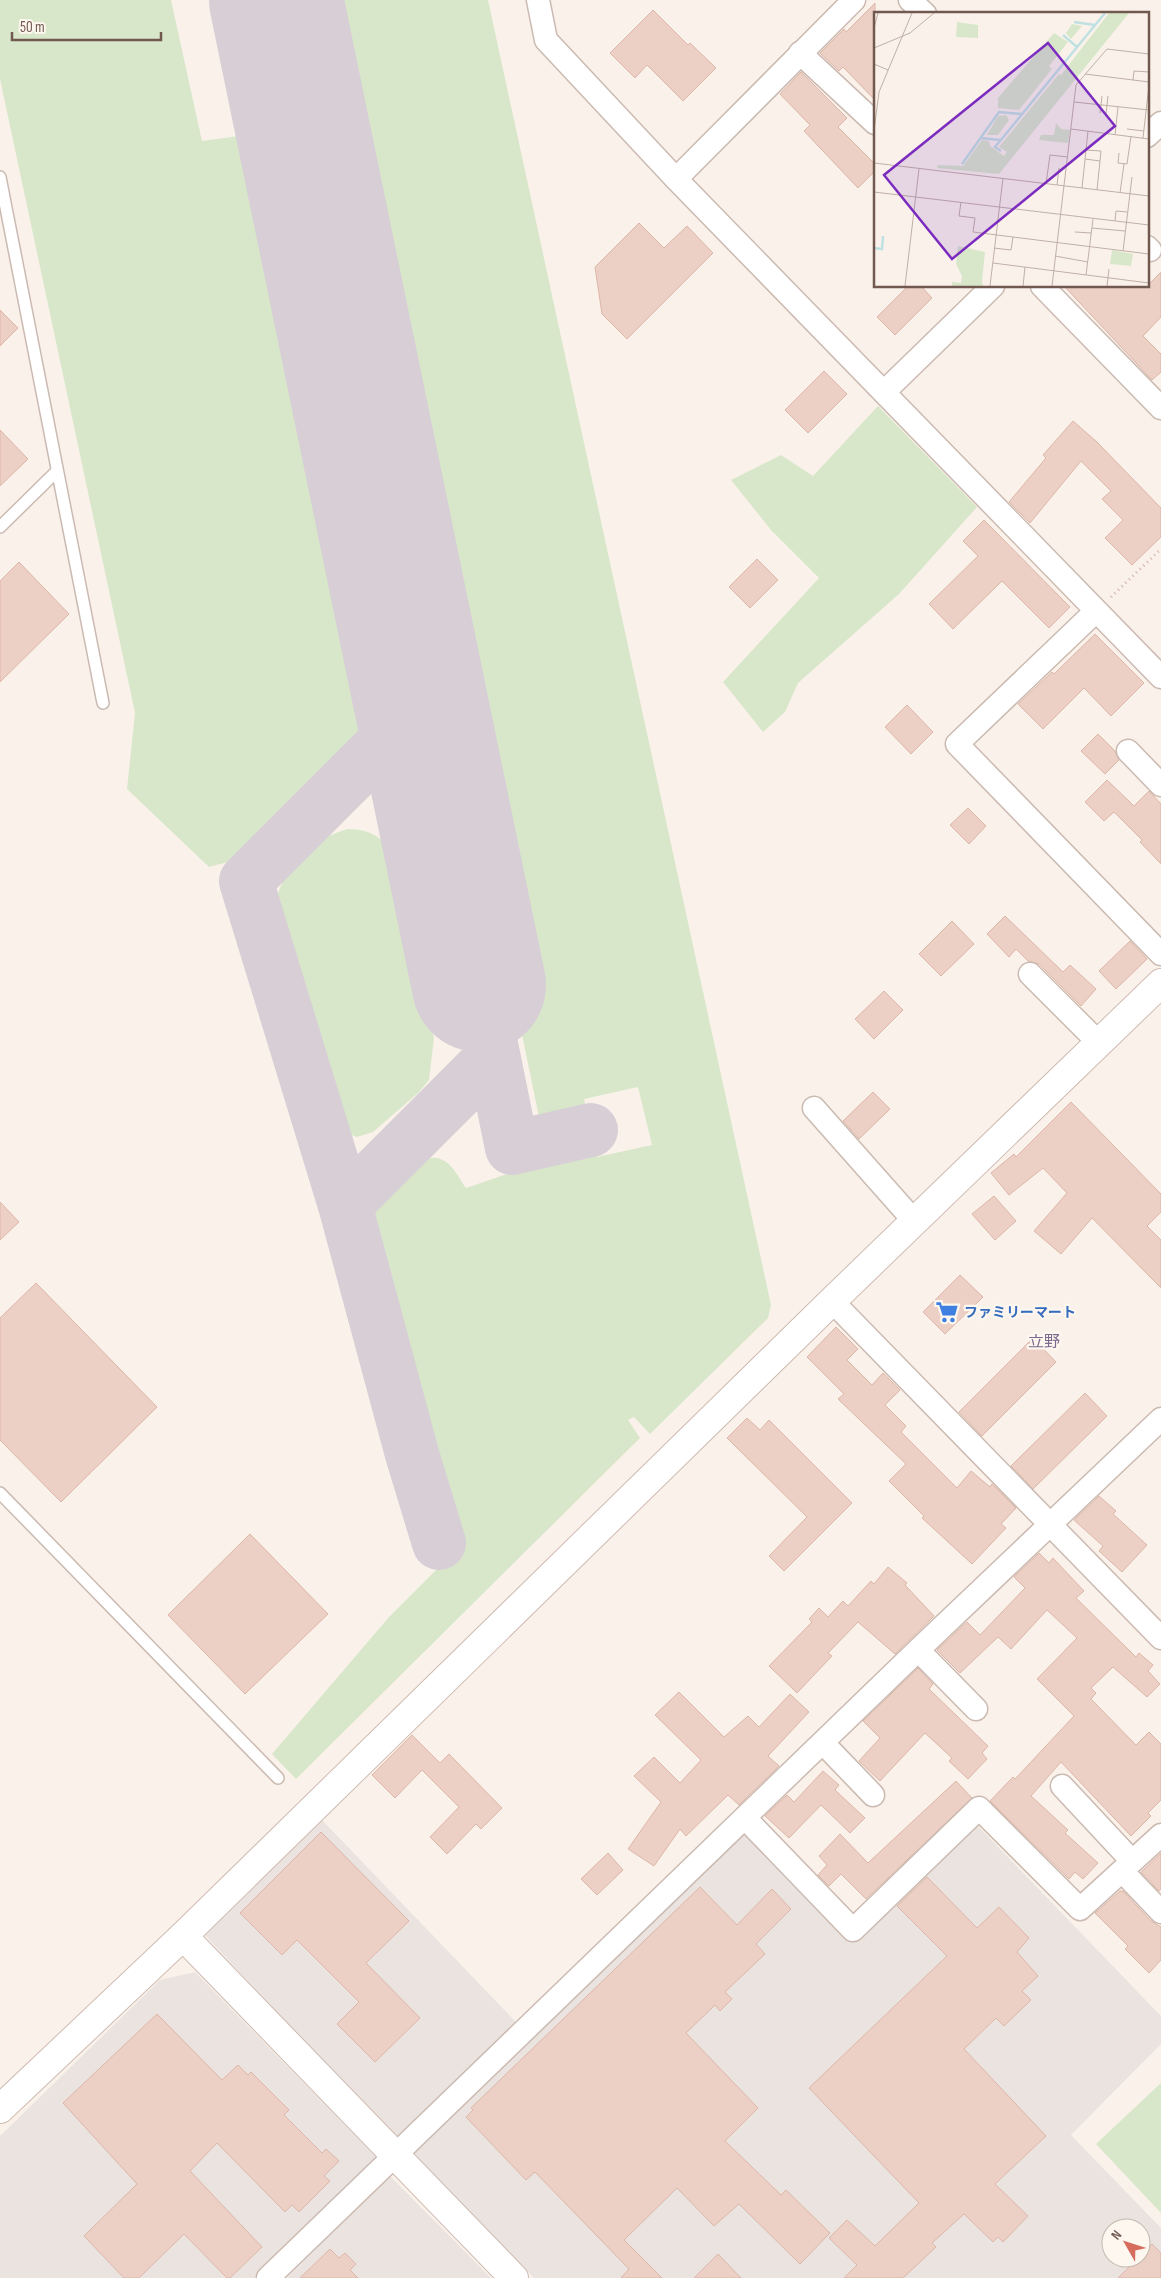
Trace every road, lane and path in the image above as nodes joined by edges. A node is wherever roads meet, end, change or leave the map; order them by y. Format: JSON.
{"nodes":[{"id":1,"x":538,"y":0,"type":"edge"},
{"id":2,"x":854,"y":0,"type":"edge"},
{"id":3,"x":910,"y":0,"type":"edge"},
{"id":4,"x":923,"y":12,"type":"edge"},
{"id":5,"x":800,"y":53,"type":"junction"},
{"id":6,"x":1161,"y":122,"type":"edge"},
{"id":7,"x":874,"y":123,"type":"edge"},
{"id":8,"x":1148,"y":135,"type":"edge"},
{"id":9,"x":0,"y":177,"type":"edge"},
{"id":10,"x":676,"y":179,"type":"junction"},
{"id":11,"x":991,"y":288,"type":"edge"},
{"id":12,"x":1044,"y":288,"type":"edge"},
{"id":13,"x":884,"y":392,"type":"junction"},
{"id":14,"x":1160,"y":404,"type":"edge"},
{"id":15,"x":57,"y":471,"type":"junction"},
{"id":16,"x":0,"y":527,"type":"edge"},
{"id":17,"x":1161,"y":549,"type":"edge"},
{"id":18,"x":1096,"y":611,"type":"junction"},
{"id":19,"x":1161,"y":677,"type":"edge"},
{"id":20,"x":103,"y":703,"type":"dead end"},
{"id":21,"x":1128,"y":751,"type":"dead end"},
{"id":22,"x":1161,"y":785,"type":"edge"},
{"id":23,"x":1161,"y":954,"type":"edge"},
{"id":24,"x":1030,"y":974,"type":"dead end"},
{"id":25,"x":1161,"y":983,"type":"edge"},
{"id":26,"x":1099,"y":1044,"type":"junction"},
{"id":27,"x":814,"y":1108,"type":"dead end"},
{"id":28,"x":915,"y":1222,"type":"junction"},
{"id":29,"x":832,"y":1301,"type":"junction"},
{"id":30,"x":1161,"y":1419,"type":"edge"},
{"id":31,"x":0,"y":1493,"type":"edge"},
{"id":32,"x":1050,"y":1525,"type":"junction"},
{"id":33,"x":1161,"y":1638,"type":"edge"},
{"id":34,"x":918,"y":1650,"type":"junction"},
{"id":35,"x":976,"y":1709,"type":"dead end"},
{"id":36,"x":823,"y":1743,"type":"junction"},
{"id":37,"x":278,"y":1778,"type":"dead end"},
{"id":38,"x":1062,"y":1786,"type":"dead end"},
{"id":39,"x":873,"y":1795,"type":"dead end"},
{"id":40,"x":746,"y":1818,"type":"junction"},
{"id":41,"x":1161,"y":1835,"type":"edge"},
{"id":42,"x":1127,"y":1866,"type":"junction"},
{"id":43,"x":1161,"y":1912,"type":"edge"},
{"id":44,"x":183,"y":1936,"type":"junction"},
{"id":45,"x":0,"y":2108,"type":"edge"},
{"id":46,"x":394,"y":2156,"type":"junction"},
{"id":47,"x":268,"y":2278,"type":"edge"},
{"id":48,"x":514,"y":2278,"type":"edge"}],
"edges":[{"from":1,"to":10,"type":"street"},
{"from":2,"to":5,"type":"street"},
{"from":3,"to":4,"type":"street"},
{"from":5,"to":7,"type":"street"},
{"from":5,"to":10,"type":"street"},
{"from":6,"to":8,"type":"street"},
{"from":9,"to":15,"type":"lane"},
{"from":10,"to":13,"type":"street"},
{"from":11,"to":13,"type":"street"},
{"from":12,"to":14,"type":"street"},
{"from":13,"to":18,"type":"street"},
{"from":15,"to":16,"type":"lane"},
{"from":15,"to":20,"type":"lane"},
{"from":17,"to":18,"type":"path"},
{"from":18,"to":19,"type":"street"},
{"from":18,"to":23,"type":"street"},
{"from":21,"to":22,"type":"street"},
{"from":24,"to":26,"type":"street"},
{"from":25,"to":26,"type":"street"},
{"from":26,"to":28,"type":"street"},
{"from":27,"to":28,"type":"street"},
{"from":28,"to":29,"type":"street"},
{"from":29,"to":32,"type":"street"},
{"from":29,"to":44,"type":"street"},
{"from":30,"to":32,"type":"street"},
{"from":31,"to":37,"type":"lane"},
{"from":32,"to":33,"type":"street"},
{"from":32,"to":34,"type":"street"},
{"from":34,"to":35,"type":"street"},
{"from":34,"to":36,"type":"street"},
{"from":36,"to":39,"type":"street"},
{"from":36,"to":40,"type":"street"},
{"from":38,"to":42,"type":"street"},
{"from":40,"to":42,"type":"street"},
{"from":40,"to":46,"type":"street"},
{"from":41,"to":42,"type":"street"},
{"from":42,"to":43,"type":"street"},
{"from":44,"to":45,"type":"street"},
{"from":44,"to":46,"type":"street"},
{"from":46,"to":47,"type":"street"},
{"from":46,"to":48,"type":"street"}]}
